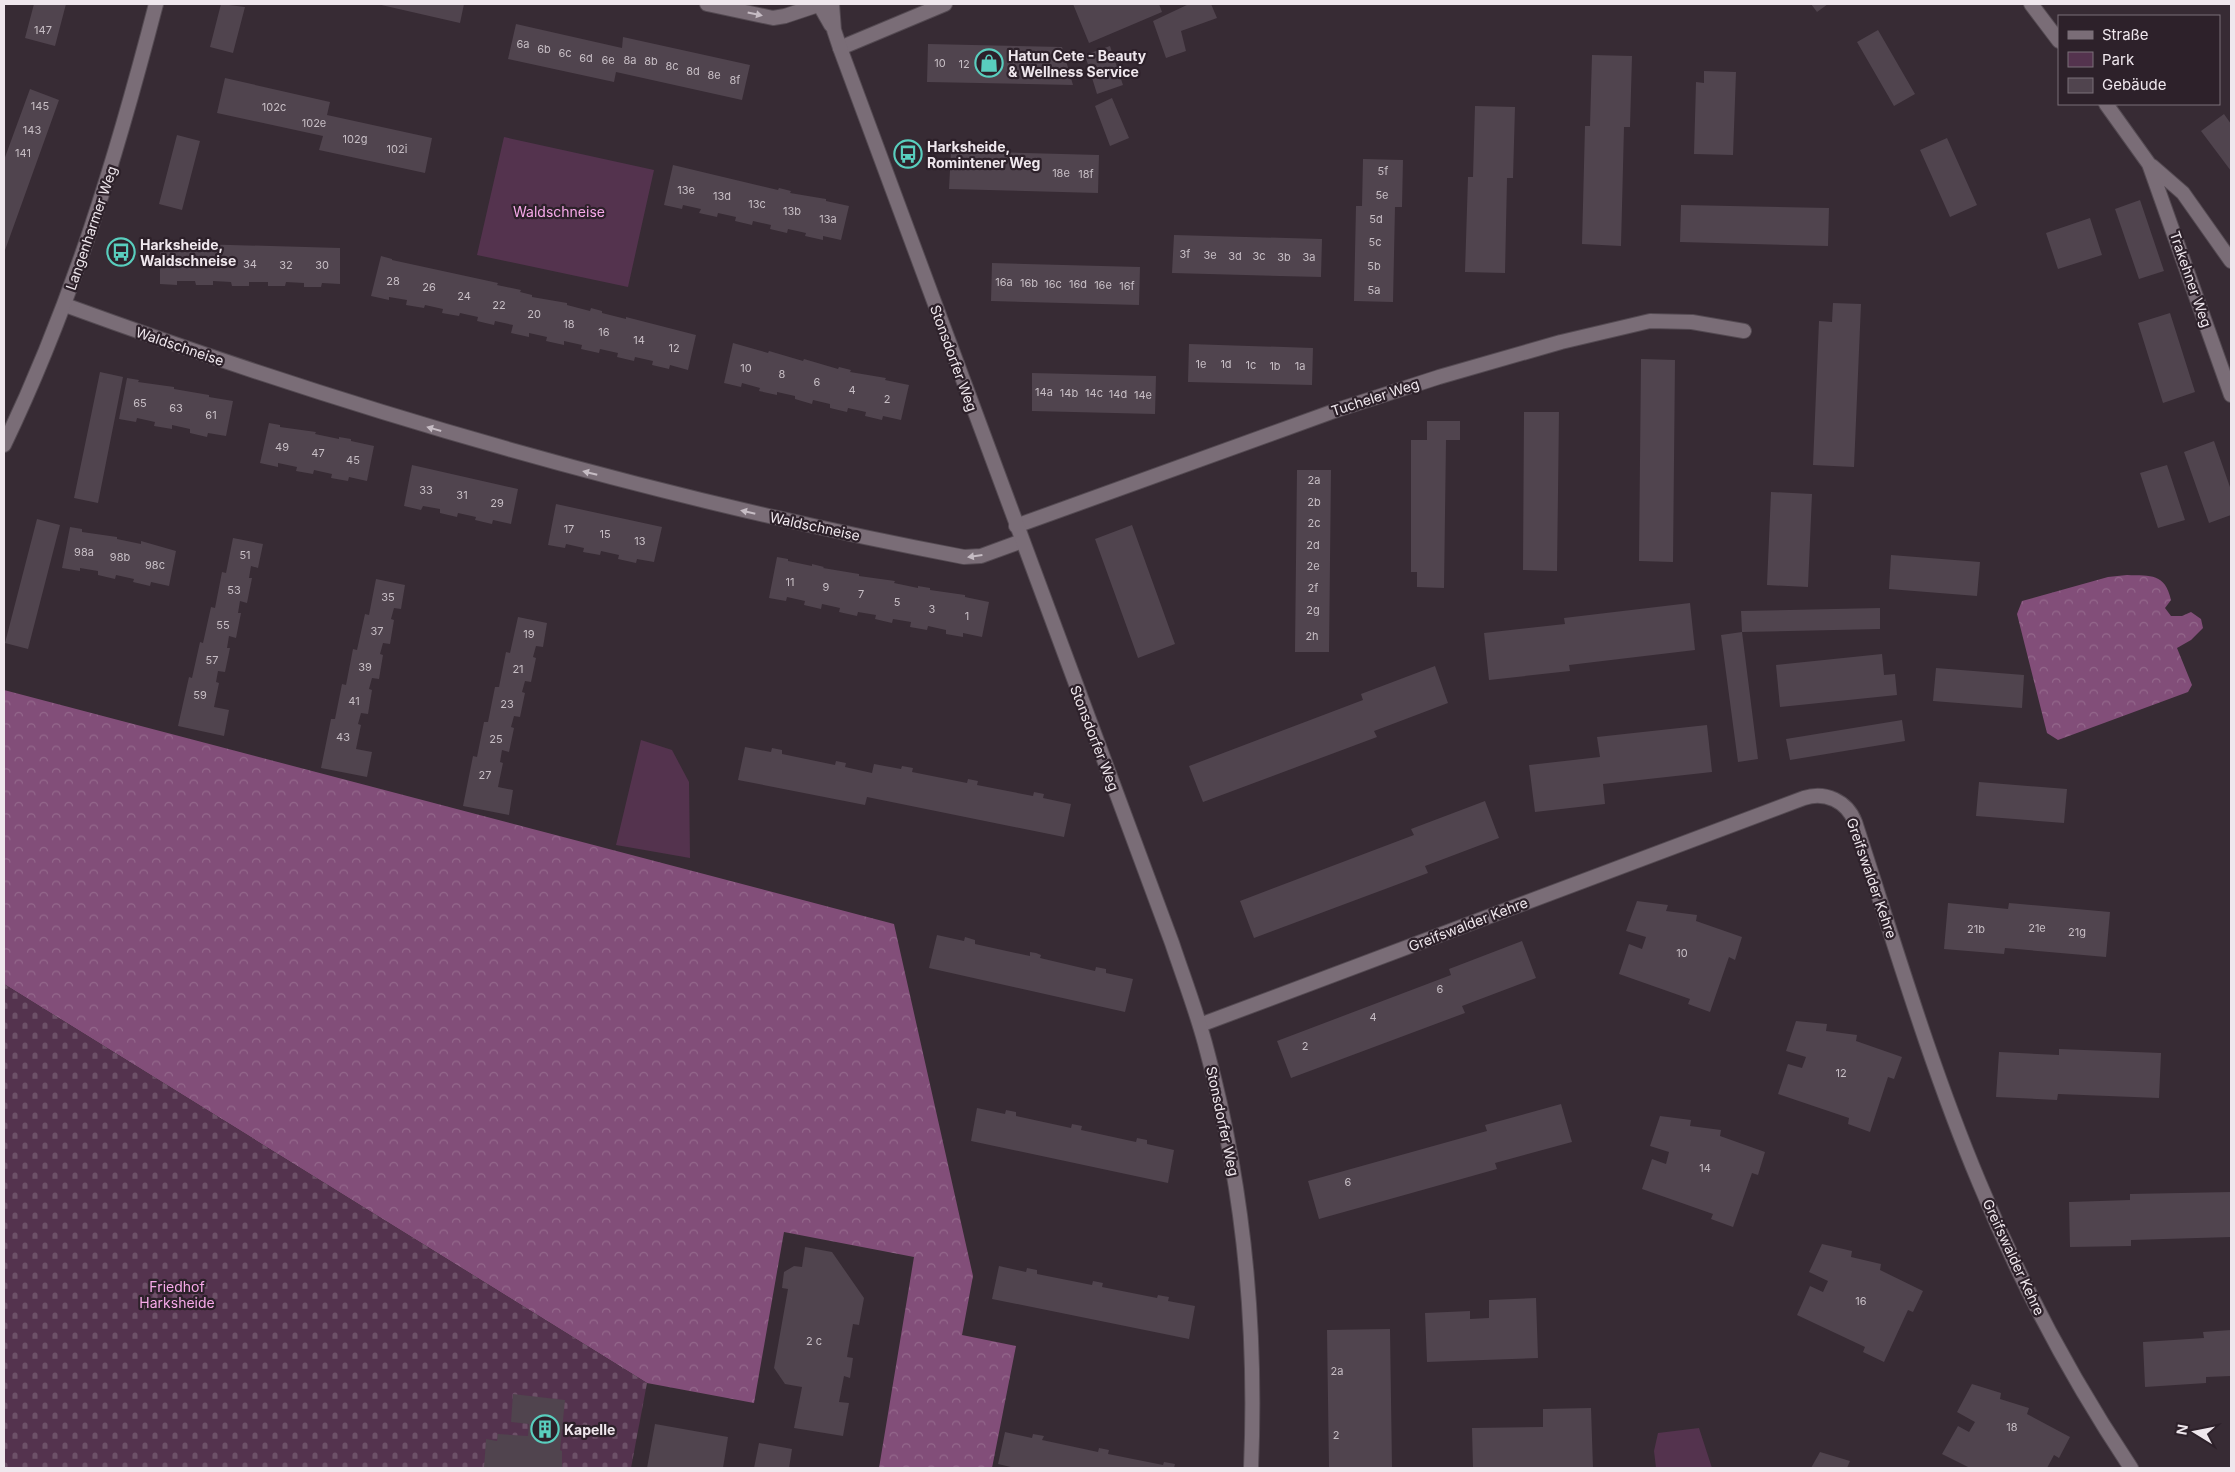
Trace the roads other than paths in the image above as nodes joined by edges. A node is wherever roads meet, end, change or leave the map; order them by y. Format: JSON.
{"nodes":[{"id":1,"x":156,"y":4,"type":"edge"},
{"id":2,"x":707,"y":4,"type":"edge"},
{"id":3,"x":820,"y":4,"type":"edge"},
{"id":4,"x":832,"y":4,"type":"edge"},
{"id":5,"x":945,"y":4,"type":"edge"},
{"id":6,"x":2031,"y":4,"type":"edge"},
{"id":7,"x":834,"y":30,"type":"junction"},
{"id":8,"x":2058,"y":40,"type":"edge"},
{"id":9,"x":840,"y":48,"type":"junction"},
{"id":10,"x":2107,"y":105,"type":"edge"},
{"id":11,"x":2149,"y":164,"type":"junction"},
{"id":12,"x":2231,"y":260,"type":"edge"},
{"id":13,"x":65,"y":305,"type":"junction"},
{"id":14,"x":1744,"y":331,"type":"dead end"},
{"id":15,"x":2231,"y":395,"type":"edge"},
{"id":16,"x":4,"y":445,"type":"edge"},
{"id":17,"x":1016,"y":526,"type":"junction"},
{"id":18,"x":1022,"y":541,"type":"junction"},
{"id":19,"x":1200,"y":1024,"type":"junction"},
{"id":20,"x":1251,"y":1468,"type":"edge"},
{"id":21,"x":2131,"y":1468,"type":"edge"}],
"edges":[{"from":1,"to":13,"type":"street","name":"Langenharmer Weg"},
{"from":2,"to":3,"type":"street","one_way":true},
{"from":3,"to":7,"type":"street","name":"Stonsdorfer Weg"},
{"from":4,"to":7,"type":"street","name":"Stonsdorfer Weg"},
{"from":5,"to":9,"type":"street"},
{"from":6,"to":8,"type":"street"},
{"from":7,"to":9,"type":"street","name":"Stonsdorfer Weg"},
{"from":9,"to":17,"type":"street","name":"Stonsdorfer Weg"},
{"from":10,"to":11,"type":"street","name":"Trakehner Weg"},
{"from":11,"to":12,"type":"street","name":"Trakehner Weg"},
{"from":11,"to":15,"type":"street","name":"Trakehner Weg"},
{"from":13,"to":16,"type":"street","name":"Langenharmer Weg"},
{"from":18,"to":13,"type":"street","name":"Waldschneise","one_way":true},
{"from":14,"to":17,"type":"street","name":"Tucheler Weg"},
{"from":17,"to":18,"type":"street","name":"Stonsdorfer Weg"},
{"from":18,"to":19,"type":"street","name":"Stonsdorfer Weg"},
{"from":19,"to":20,"type":"street","name":"Stonsdorfer Weg"},
{"from":19,"to":21,"type":"street","name":"Greifswalder Kehre"}]}
